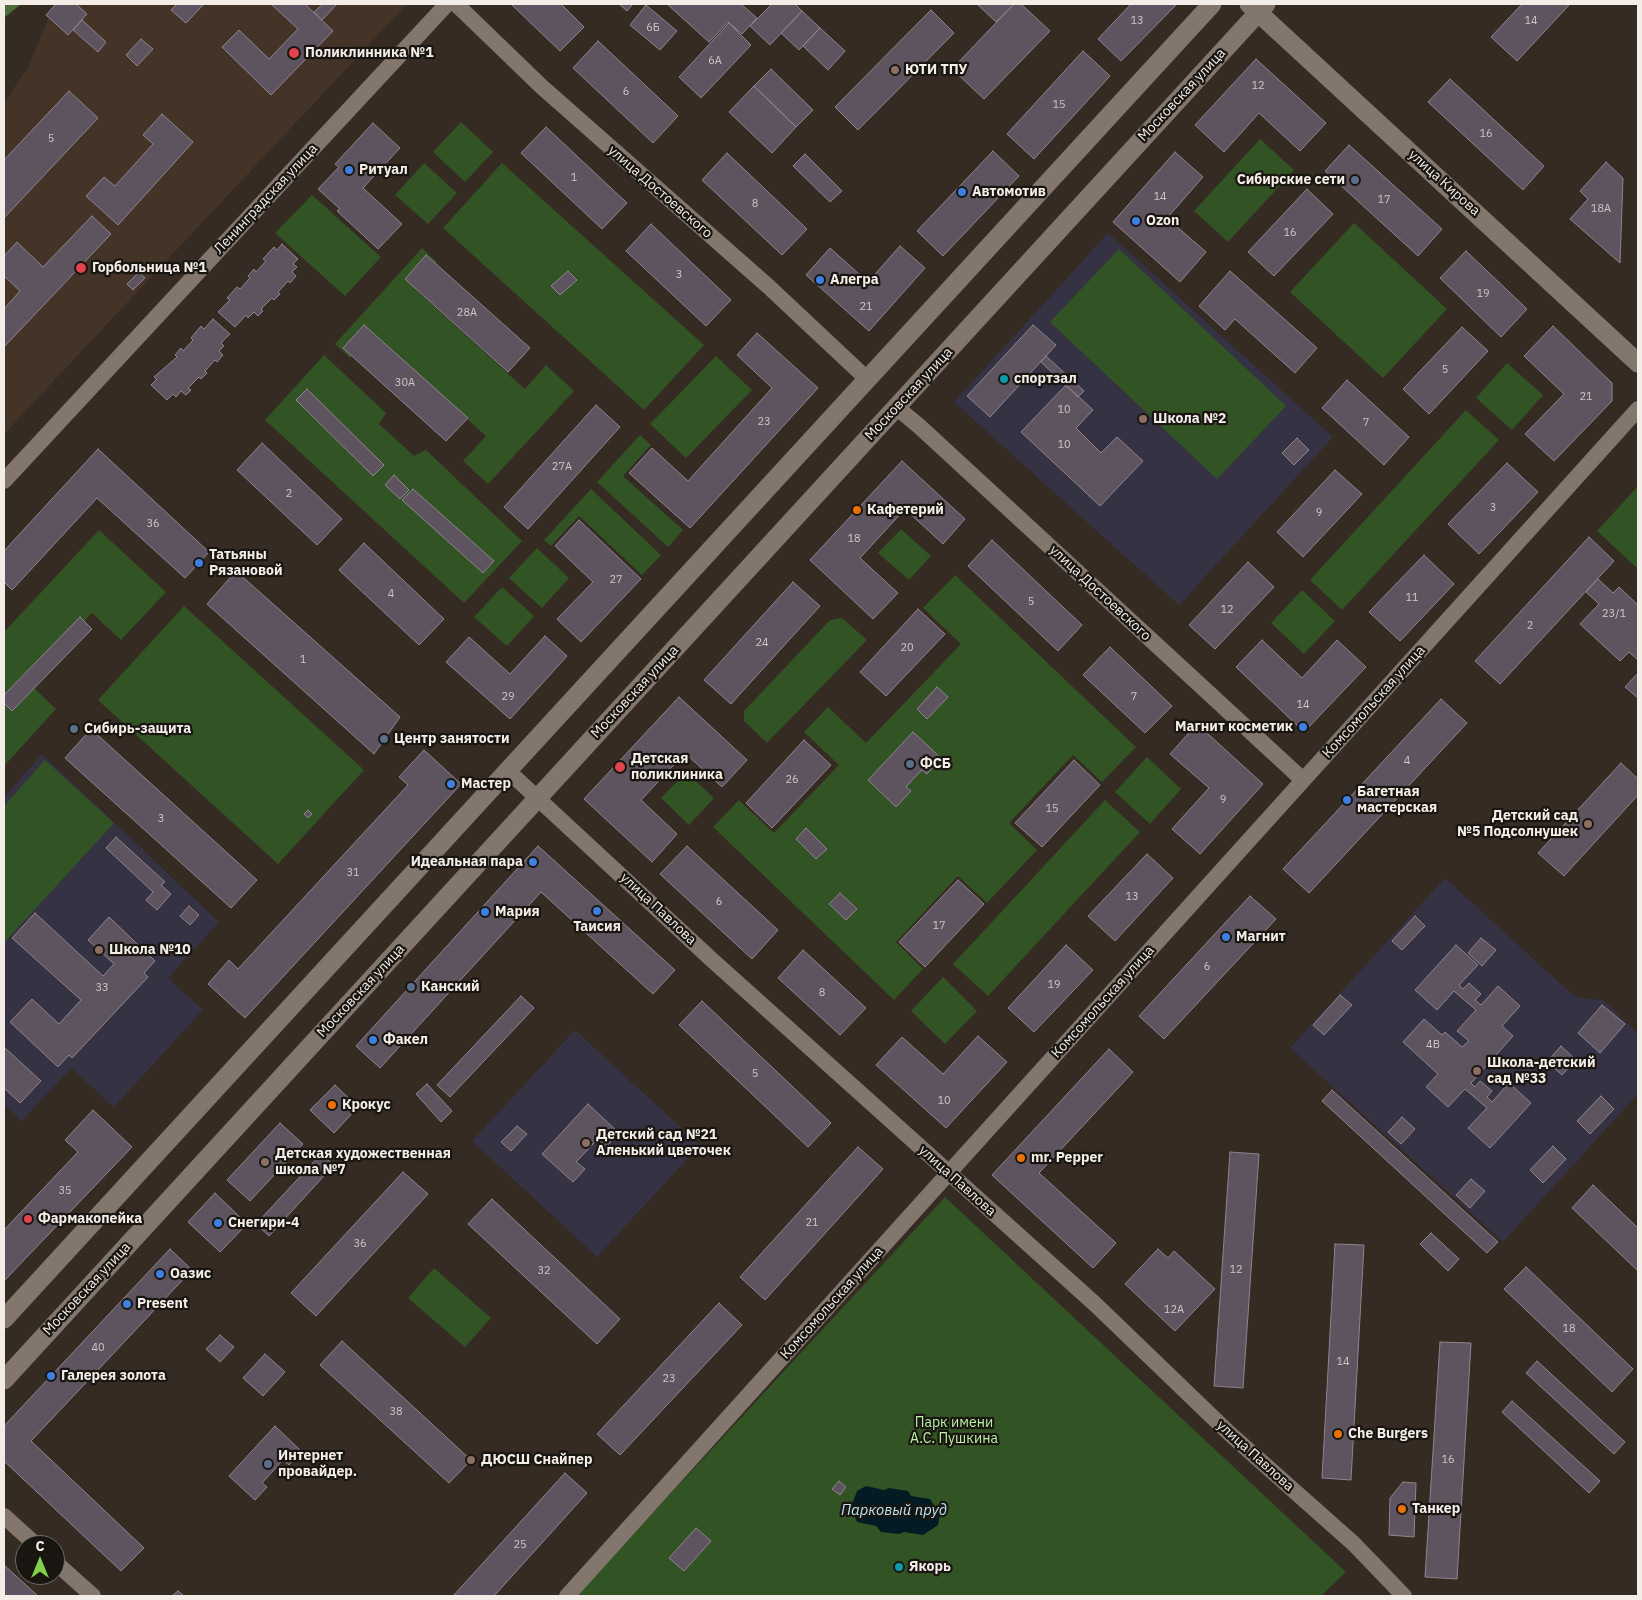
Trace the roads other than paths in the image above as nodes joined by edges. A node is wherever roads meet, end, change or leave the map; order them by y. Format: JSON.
{"nodes":[{"id":1,"x":446,"y":4,"type":"edge"},
{"id":2,"x":456,"y":4,"type":"edge"},
{"id":3,"x":1212,"y":4,"type":"edge"},
{"id":4,"x":1258,"y":7,"type":"edge"},
{"id":5,"x":1638,"y":362,"type":"edge"},
{"id":6,"x":867,"y":379,"type":"junction"},
{"id":7,"x":896,"y":407,"type":"junction"},
{"id":8,"x":1638,"y":408,"type":"edge"},
{"id":9,"x":4,"y":481,"type":"edge"},
{"id":10,"x":507,"y":770,"type":"junction"},
{"id":11,"x":1303,"y":780,"type":"junction"},
{"id":12,"x":538,"y":798,"type":"junction"},
{"id":13,"x":949,"y":1173,"type":"junction"},
{"id":14,"x":4,"y":1319,"type":"edge"},
{"id":15,"x":4,"y":1380,"type":"edge"},
{"id":16,"x":4,"y":1516,"type":"edge"},
{"id":17,"x":25,"y":1535,"type":"edge"},
{"id":18,"x":65,"y":1571,"type":"edge"},
{"id":19,"x":93,"y":1596,"type":"edge"},
{"id":20,"x":567,"y":1596,"type":"edge"},
{"id":21,"x":1404,"y":1596,"type":"edge"}],
"edges":[{"from":1,"to":9,"type":"street","name":"Ленинградская улица"},
{"from":2,"to":6,"type":"street","name":"улица Достоевского"},
{"from":3,"to":6,"type":"main road"},
{"from":4,"to":5,"type":"main road","name":"улица Кирова"},
{"from":4,"to":7,"type":"main road","name":"Московская улица"},
{"from":6,"to":10,"type":"main road"},
{"from":7,"to":11,"type":"street","name":"улица Достоевского"},
{"from":7,"to":12,"type":"main road","name":"Московская улица"},
{"from":8,"to":11,"type":"street","name":"Комсомольская улица"},
{"from":10,"to":12,"type":"street","name":"улица Павлова"},
{"from":10,"to":14,"type":"main road"},
{"from":11,"to":13,"type":"street","name":"Комсомольская улица"},
{"from":12,"to":13,"type":"street","name":"улица Павлова"},
{"from":12,"to":15,"type":"main road","name":"Московская улица"},
{"from":13,"to":20,"type":"street","name":"Комсомольская улица"},
{"from":13,"to":21,"type":"street","name":"улица Павлова"},
{"from":16,"to":17,"type":"street"},
{"from":18,"to":19,"type":"street"}]}
